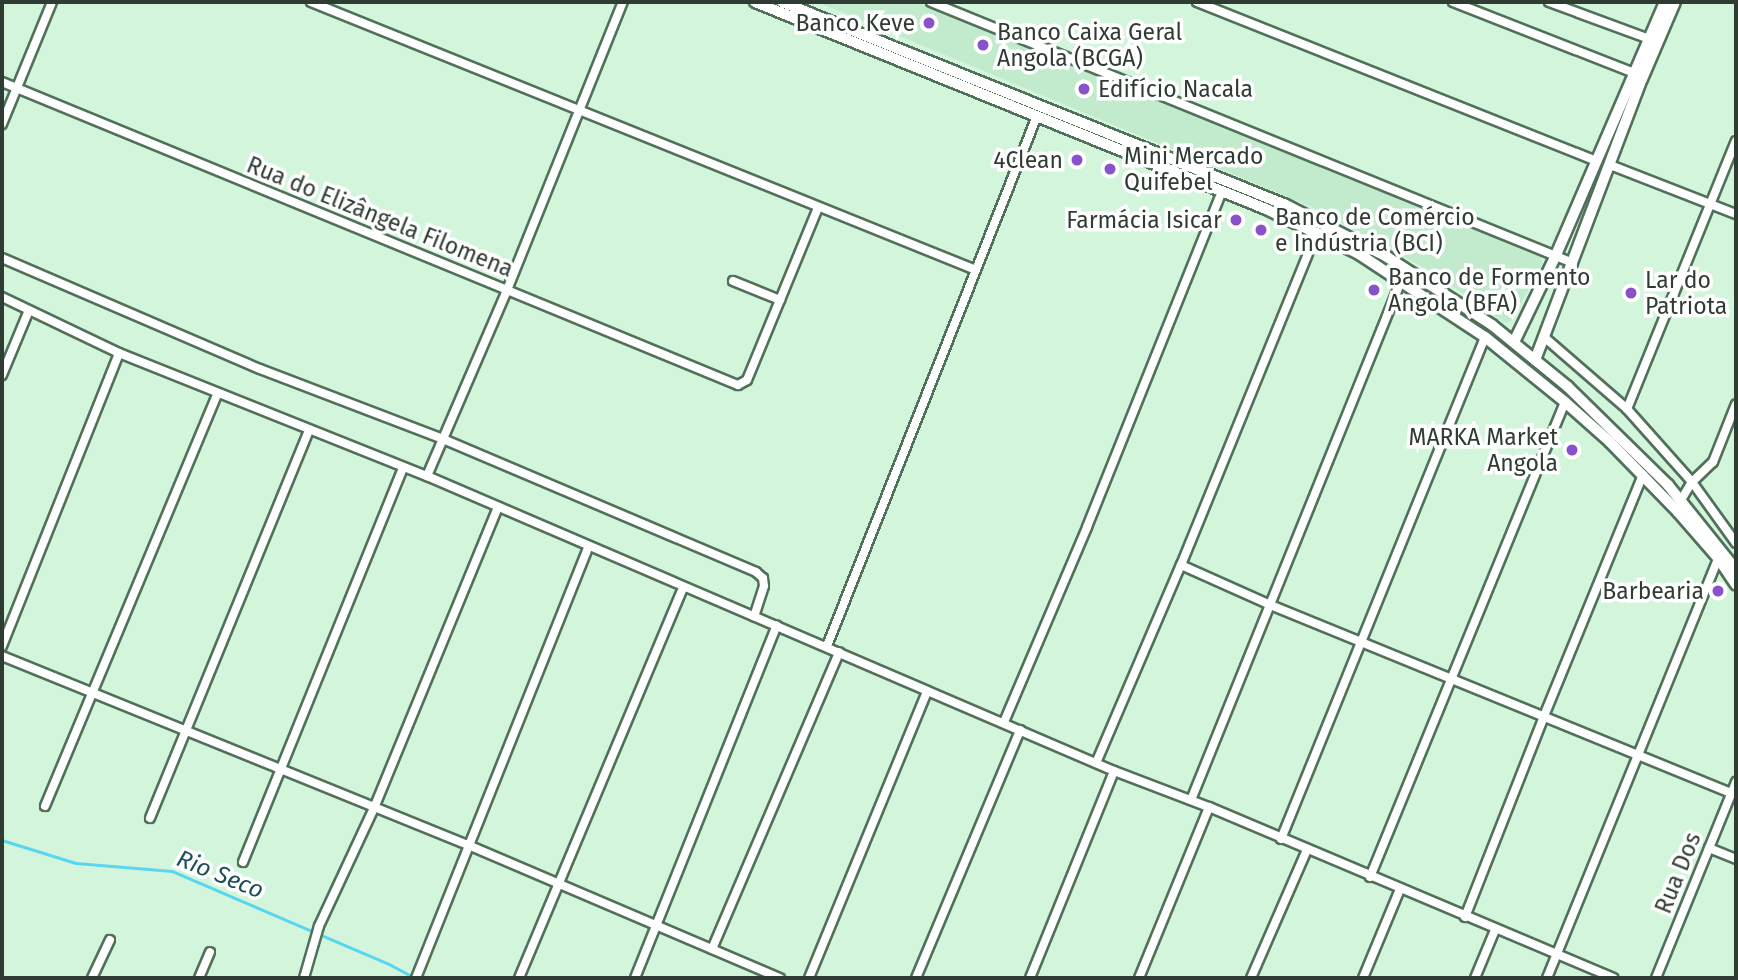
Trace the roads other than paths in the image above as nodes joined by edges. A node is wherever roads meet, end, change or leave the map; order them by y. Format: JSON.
{"nodes":[{"id":1,"x":52,"y":2,"type":"edge"},
{"id":2,"x":311,"y":2,"type":"edge"},
{"id":3,"x":623,"y":2,"type":"edge"},
{"id":4,"x":755,"y":2,"type":"edge"},
{"id":5,"x":782,"y":2,"type":"edge"},
{"id":6,"x":931,"y":2,"type":"edge"},
{"id":7,"x":1197,"y":2,"type":"edge"},
{"id":8,"x":1453,"y":2,"type":"edge"},
{"id":9,"x":1549,"y":2,"type":"edge"},
{"id":10,"x":1665,"y":2,"type":"edge"},
{"id":11,"x":1675,"y":2,"type":"edge"},
{"id":12,"x":947,"y":5,"type":"edge"},
{"id":13,"x":1648,"y":39,"type":"junction"},
{"id":14,"x":1634,"y":73,"type":"junction"},
{"id":15,"x":2,"y":82,"type":"edge"},
{"id":16,"x":16,"y":88,"type":"junction"},
{"id":17,"x":579,"y":110,"type":"junction"},
{"id":18,"x":1037,"y":116,"type":"junction"},
{"id":19,"x":2,"y":124,"type":"edge"},
{"id":20,"x":1736,"y":141,"type":"edge"},
{"id":21,"x":1596,"y":161,"type":"junction"},
{"id":22,"x":1610,"y":165,"type":"junction"},
{"id":23,"x":1222,"y":191,"type":"junction"},
{"id":24,"x":1710,"y":203,"type":"junction"},
{"id":25,"x":818,"y":208,"type":"junction"},
{"id":26,"x":1736,"y":214,"type":"edge"},
{"id":27,"x":1317,"y":232,"type":"junction"},
{"id":28,"x":1556,"y":256,"type":"junction"},
{"id":29,"x":2,"y":258,"type":"edge"},
{"id":30,"x":1573,"y":263,"type":"junction"},
{"id":31,"x":976,"y":270,"type":"junction"},
{"id":32,"x":733,"y":281,"type":"dead end"},
{"id":33,"x":1401,"y":281,"type":"junction"},
{"id":34,"x":507,"y":290,"type":"junction"},
{"id":35,"x":2,"y":298,"type":"edge"},
{"id":36,"x":780,"y":300,"type":"junction"},
{"id":37,"x":29,"y":310,"type":"junction"},
{"id":38,"x":1485,"y":337,"type":"junction"},
{"id":39,"x":1544,"y":337,"type":"junction"},
{"id":40,"x":1514,"y":342,"type":"junction"},
{"id":41,"x":119,"y":353,"type":"junction"},
{"id":42,"x":1535,"y":360,"type":"junction"},
{"id":43,"x":2,"y":376,"type":"edge"},
{"id":44,"x":217,"y":394,"type":"junction"},
{"id":45,"x":1565,"y":402,"type":"junction"},
{"id":46,"x":1736,"y":404,"type":"edge"},
{"id":47,"x":1627,"y":409,"type":"junction"},
{"id":48,"x":309,"y":431,"type":"junction"},
{"id":49,"x":443,"y":439,"type":"junction"},
{"id":50,"x":403,"y":468,"type":"junction"},
{"id":51,"x":1643,"y":475,"type":"junction"},
{"id":52,"x":427,"y":476,"type":"junction"},
{"id":53,"x":1692,"y":482,"type":"junction"},
{"id":54,"x":1681,"y":500,"type":"junction"},
{"id":55,"x":498,"y":507,"type":"junction"},
{"id":56,"x":1736,"y":543,"type":"edge"},
{"id":57,"x":589,"y":546,"type":"junction"},
{"id":58,"x":1718,"y":558,"type":"junction"},
{"id":59,"x":1181,"y":565,"type":"junction"},
{"id":60,"x":1736,"y":570,"type":"edge"},
{"id":61,"x":1736,"y":585,"type":"edge"},
{"id":62,"x":683,"y":587,"type":"junction"},
{"id":63,"x":1268,"y":604,"type":"junction"},
{"id":64,"x":754,"y":616,"type":"junction"},
{"id":65,"x":777,"y":625,"type":"junction"},
{"id":66,"x":1361,"y":642,"type":"junction"},
{"id":67,"x":2,"y":646,"type":"edge"},
{"id":68,"x":827,"y":646,"type":"junction"},
{"id":69,"x":839,"y":652,"type":"junction"},
{"id":70,"x":2,"y":656,"type":"edge"},
{"id":71,"x":1454,"y":679,"type":"junction"},
{"id":72,"x":927,"y":691,"type":"junction"},
{"id":73,"x":92,"y":692,"type":"junction"},
{"id":74,"x":1544,"y":716,"type":"junction"},
{"id":75,"x":1004,"y":722,"type":"junction"},
{"id":76,"x":188,"y":730,"type":"junction"},
{"id":77,"x":1020,"y":730,"type":"junction"},
{"id":78,"x":1637,"y":754,"type":"junction"},
{"id":79,"x":1096,"y":764,"type":"junction"},
{"id":80,"x":280,"y":770,"type":"junction"},
{"id":81,"x":1114,"y":771,"type":"junction"},
{"id":82,"x":1736,"y":782,"type":"edge"},
{"id":83,"x":1731,"y":793,"type":"junction"},
{"id":84,"x":1191,"y":800,"type":"junction"},
{"id":85,"x":45,"y":806,"type":"dead end"},
{"id":86,"x":374,"y":807,"type":"junction"},
{"id":87,"x":1209,"y":807,"type":"junction"},
{"id":88,"x":150,"y":818,"type":"dead end"},
{"id":89,"x":1281,"y":839,"type":"junction"},
{"id":90,"x":468,"y":845,"type":"junction"},
{"id":91,"x":1709,"y":848,"type":"junction"},
{"id":92,"x":1307,"y":850,"type":"junction"},
{"id":93,"x":1736,"y":859,"type":"edge"},
{"id":94,"x":243,"y":862,"type":"dead end"},
{"id":95,"x":1370,"y":877,"type":"junction"},
{"id":96,"x":558,"y":884,"type":"junction"},
{"id":97,"x":1400,"y":889,"type":"junction"},
{"id":98,"x":1465,"y":917,"type":"junction"},
{"id":99,"x":656,"y":926,"type":"junction"},
{"id":100,"x":1495,"y":930,"type":"junction"},
{"id":101,"x":110,"y":940,"type":"dead end"},
{"id":102,"x":712,"y":949,"type":"junction"},
{"id":103,"x":210,"y":952,"type":"dead end"},
{"id":104,"x":1556,"y":956,"type":"junction"},
{"id":105,"x":92,"y":978,"type":"edge"},
{"id":106,"x":199,"y":978,"type":"edge"},
{"id":107,"x":304,"y":978,"type":"edge"},
{"id":108,"x":416,"y":978,"type":"edge"},
{"id":109,"x":519,"y":978,"type":"edge"},
{"id":110,"x":635,"y":978,"type":"edge"},
{"id":111,"x":779,"y":978,"type":"edge"},
{"id":112,"x":809,"y":978,"type":"edge"},
{"id":113,"x":916,"y":978,"type":"edge"},
{"id":114,"x":1030,"y":978,"type":"edge"},
{"id":115,"x":1139,"y":978,"type":"edge"},
{"id":116,"x":1251,"y":978,"type":"edge"},
{"id":117,"x":1363,"y":978,"type":"edge"},
{"id":118,"x":1475,"y":978,"type":"edge"},
{"id":119,"x":1547,"y":978,"type":"edge"},
{"id":120,"x":1614,"y":978,"type":"edge"},
{"id":121,"x":1656,"y":978,"type":"edge"}],
"edges":[{"from":1,"to":16,"type":"street"},
{"from":2,"to":17,"type":"street"},
{"from":3,"to":17,"type":"street"},
{"from":4,"to":18,"type":"main road"},
{"from":5,"to":40,"type":"main road"},
{"from":6,"to":12,"type":"street"},
{"from":7,"to":21,"type":"street"},
{"from":8,"to":14,"type":"street"},
{"from":9,"to":13,"type":"street"},
{"from":10,"to":13,"type":"main road"},
{"from":11,"to":22,"type":"main road"},
{"from":12,"to":28,"type":"street"},
{"from":13,"to":14,"type":"main road"},
{"from":14,"to":21,"type":"main road"},
{"from":15,"to":16,"type":"street","name":"Rua do Elizângela Filomena"},
{"from":16,"to":19,"type":"street"},
{"from":16,"to":34,"type":"street","name":"Rua do Elizângela Filomena"},
{"from":17,"to":25,"type":"street"},
{"from":17,"to":34,"type":"street"},
{"from":18,"to":23,"type":"main road"},
{"from":18,"to":31,"type":"street"},
{"from":20,"to":24,"type":"street"},
{"from":21,"to":28,"type":"main road"},
{"from":22,"to":24,"type":"street"},
{"from":22,"to":30,"type":"main road"},
{"from":23,"to":27,"type":"main road"},
{"from":23,"to":75,"type":"street"},
{"from":24,"to":26,"type":"street"},
{"from":24,"to":47,"type":"street"},
{"from":25,"to":31,"type":"street"},
{"from":25,"to":36,"type":"street"},
{"from":27,"to":33,"type":"main road"},
{"from":27,"to":59,"type":"street"},
{"from":28,"to":30,"type":"street"},
{"from":28,"to":40,"type":"main road"},
{"from":29,"to":49,"type":"street"},
{"from":30,"to":39,"type":"main road"},
{"from":31,"to":68,"type":"street"},
{"from":32,"to":36,"type":"street"},
{"from":33,"to":38,"type":"main road"},
{"from":33,"to":63,"type":"street"},
{"from":34,"to":36,"type":"street","name":"Rua do Elizângela Filomena"},
{"from":34,"to":49,"type":"street"},
{"from":35,"to":37,"type":"street"},
{"from":37,"to":41,"type":"street"},
{"from":37,"to":43,"type":"street"},
{"from":38,"to":45,"type":"main road"},
{"from":38,"to":66,"type":"street"},
{"from":39,"to":42,"type":"main road"},
{"from":39,"to":47,"type":"street"},
{"from":40,"to":42,"type":"main road"},
{"from":41,"to":44,"type":"street"},
{"from":41,"to":67,"type":"street"},
{"from":42,"to":54,"type":"main road"},
{"from":44,"to":48,"type":"street"},
{"from":44,"to":73,"type":"street"},
{"from":45,"to":51,"type":"main road"},
{"from":45,"to":71,"type":"street"},
{"from":46,"to":53,"type":"street"},
{"from":47,"to":53,"type":"street"},
{"from":48,"to":50,"type":"street"},
{"from":48,"to":76,"type":"street"},
{"from":49,"to":52,"type":"street"},
{"from":49,"to":64,"type":"street"},
{"from":50,"to":52,"type":"street"},
{"from":50,"to":80,"type":"street"},
{"from":51,"to":58,"type":"main road"},
{"from":51,"to":74,"type":"street"},
{"from":52,"to":55,"type":"street"},
{"from":53,"to":54,"type":"street"},
{"from":53,"to":56,"type":"street"},
{"from":54,"to":60,"type":"main road"},
{"from":55,"to":57,"type":"street"},
{"from":55,"to":86,"type":"street"},
{"from":57,"to":62,"type":"street"},
{"from":57,"to":90,"type":"street"},
{"from":58,"to":61,"type":"main road"},
{"from":58,"to":78,"type":"street"},
{"from":59,"to":63,"type":"street"},
{"from":59,"to":79,"type":"street"},
{"from":62,"to":64,"type":"street"},
{"from":62,"to":96,"type":"street"},
{"from":63,"to":66,"type":"street"},
{"from":63,"to":84,"type":"street"},
{"from":64,"to":65,"type":"street"},
{"from":65,"to":68,"type":"street"},
{"from":65,"to":99,"type":"street"},
{"from":66,"to":71,"type":"street"},
{"from":66,"to":89,"type":"street"},
{"from":68,"to":69,"type":"street"},
{"from":69,"to":72,"type":"street"},
{"from":69,"to":102,"type":"street"},
{"from":70,"to":73,"type":"street"},
{"from":71,"to":74,"type":"street"},
{"from":71,"to":95,"type":"street"},
{"from":72,"to":75,"type":"street"},
{"from":72,"to":112,"type":"street"},
{"from":73,"to":76,"type":"street"},
{"from":73,"to":85,"type":"street"},
{"from":74,"to":78,"type":"street"},
{"from":74,"to":98,"type":"street"},
{"from":75,"to":77,"type":"street"},
{"from":76,"to":80,"type":"street"},
{"from":76,"to":88,"type":"street"},
{"from":77,"to":79,"type":"street"},
{"from":77,"to":113,"type":"street"},
{"from":78,"to":83,"type":"street"},
{"from":78,"to":104,"type":"street"},
{"from":79,"to":81,"type":"street"},
{"from":80,"to":86,"type":"street"},
{"from":80,"to":94,"type":"street"},
{"from":81,"to":84,"type":"street"},
{"from":81,"to":114,"type":"street"},
{"from":82,"to":83,"type":"street","name":"Rua Dos"},
{"from":83,"to":91,"type":"street","name":"Rua Dos"},
{"from":84,"to":87,"type":"street"},
{"from":86,"to":90,"type":"street"},
{"from":86,"to":107,"type":"street"},
{"from":87,"to":89,"type":"street"},
{"from":87,"to":115,"type":"street"},
{"from":89,"to":92,"type":"street"},
{"from":90,"to":96,"type":"street"},
{"from":90,"to":108,"type":"street"},
{"from":91,"to":93,"type":"street"},
{"from":91,"to":121,"type":"street","name":"Rua Dos"},
{"from":92,"to":95,"type":"street"},
{"from":92,"to":116,"type":"street"},
{"from":95,"to":97,"type":"street"},
{"from":96,"to":99,"type":"street"},
{"from":96,"to":109,"type":"street"},
{"from":97,"to":98,"type":"street"},
{"from":97,"to":117,"type":"street"},
{"from":98,"to":100,"type":"street"},
{"from":99,"to":102,"type":"street"},
{"from":99,"to":110,"type":"street"},
{"from":100,"to":104,"type":"street"},
{"from":100,"to":118,"type":"street"},
{"from":101,"to":105,"type":"street"},
{"from":102,"to":111,"type":"street"},
{"from":103,"to":106,"type":"street"},
{"from":104,"to":119,"type":"street"},
{"from":104,"to":120,"type":"street"}]}
